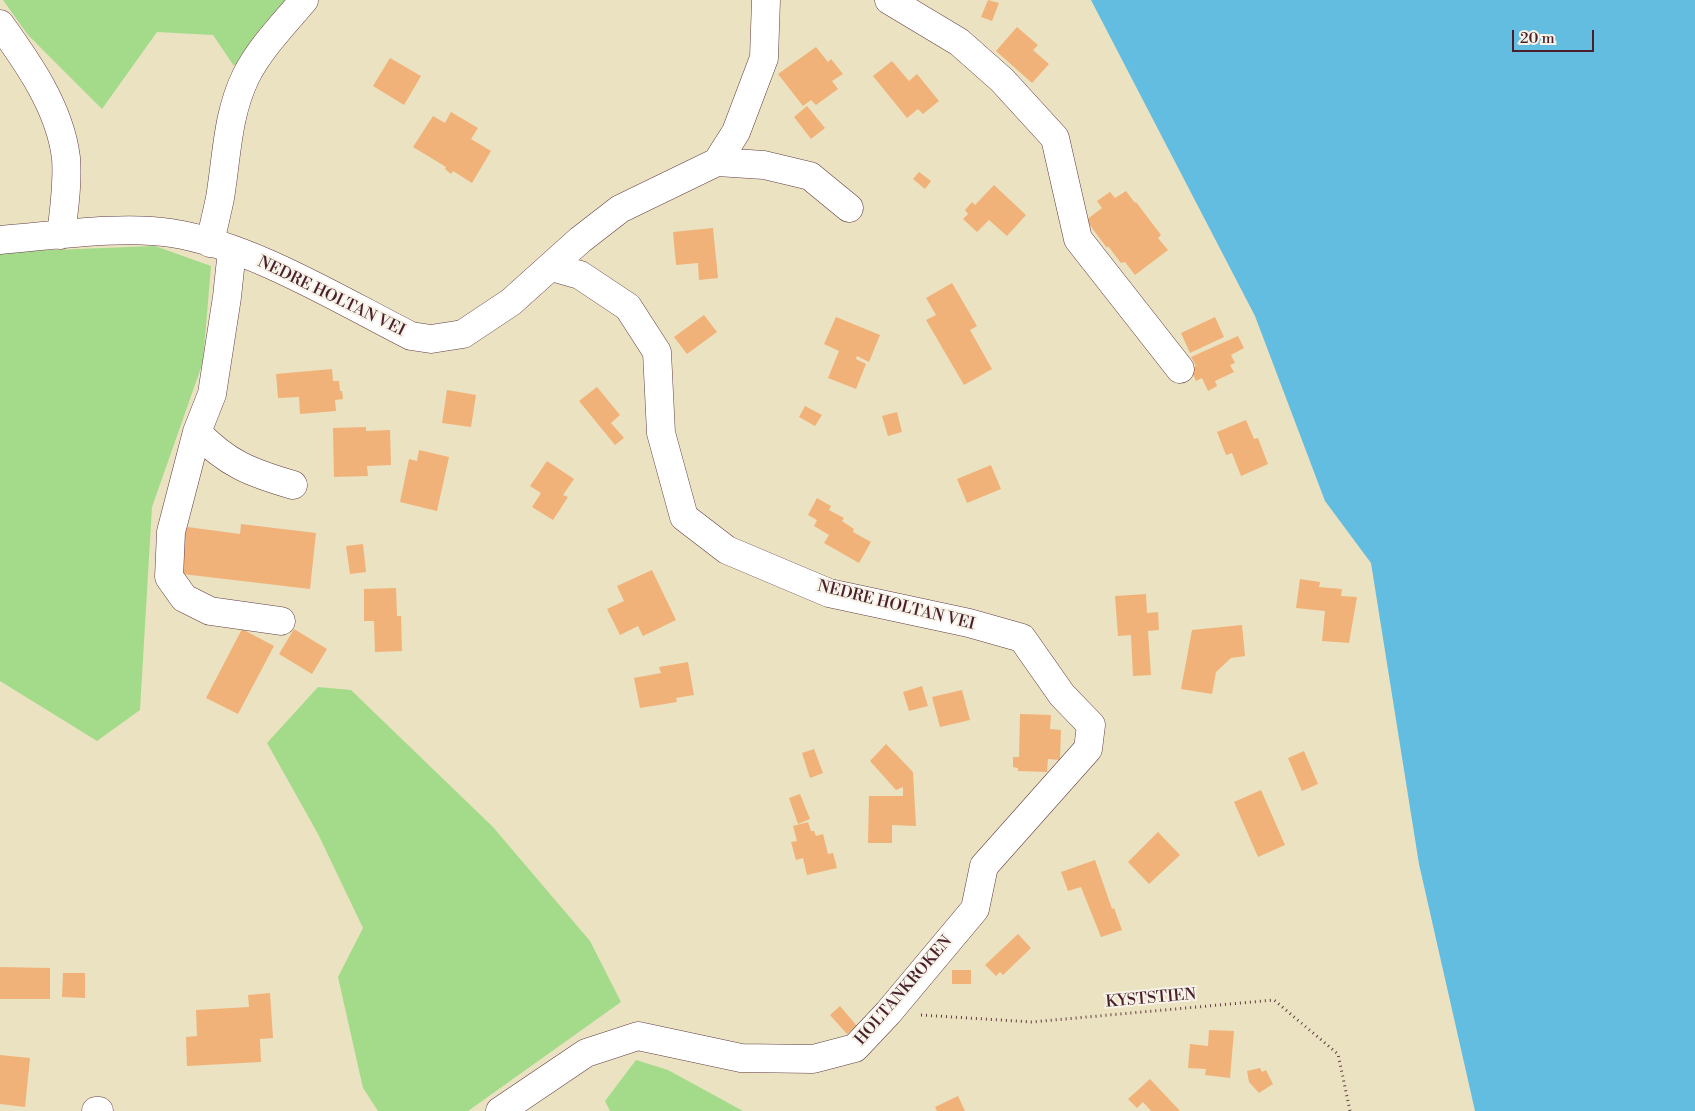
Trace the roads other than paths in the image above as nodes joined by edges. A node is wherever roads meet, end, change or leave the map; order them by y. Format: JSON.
{"nodes":[{"id":1,"x":304,"y":0,"type":"edge"},
{"id":2,"x":766,"y":0,"type":"edge"},
{"id":3,"x":889,"y":0,"type":"edge"},
{"id":4,"x":0,"y":24,"type":"edge"},
{"id":5,"x":717,"y":162,"type":"junction"},
{"id":6,"x":849,"y":208,"type":"dead end"},
{"id":7,"x":61,"y":235,"type":"junction"},
{"id":8,"x":0,"y":240,"type":"edge"},
{"id":9,"x":221,"y":246,"type":"junction"},
{"id":10,"x":552,"y":267,"type":"junction"},
{"id":11,"x":1180,"y":369,"type":"dead end"},
{"id":12,"x":197,"y":432,"type":"junction"},
{"id":13,"x":293,"y":485,"type":"dead end"},
{"id":14,"x":281,"y":621,"type":"dead end"},
{"id":15,"x":1091,"y":725,"type":"joint"},
{"id":16,"x":500,"y":1111,"type":"edge"}],
"edges":[{"from":1,"to":9,"type":"street"},
{"from":2,"to":5,"type":"street"},
{"from":3,"to":11,"type":"street"},
{"from":4,"to":7,"type":"street"},
{"from":5,"to":6,"type":"street"},
{"from":5,"to":10,"type":"street","name":"NEDRE HOLTAN VEI"},
{"from":7,"to":8,"type":"street","name":"NEDRE HOLTAN VEI"},
{"from":7,"to":9,"type":"street","name":"NEDRE HOLTAN VEI"},
{"from":9,"to":10,"type":"street","name":"NEDRE HOLTAN VEI"},
{"from":9,"to":12,"type":"street"},
{"from":10,"to":15,"type":"street","name":"NEDRE HOLTAN VEI"},
{"from":12,"to":13,"type":"street"},
{"from":12,"to":14,"type":"street"},
{"from":15,"to":16,"type":"street","name":"HOLTANKROKEN"}]}
